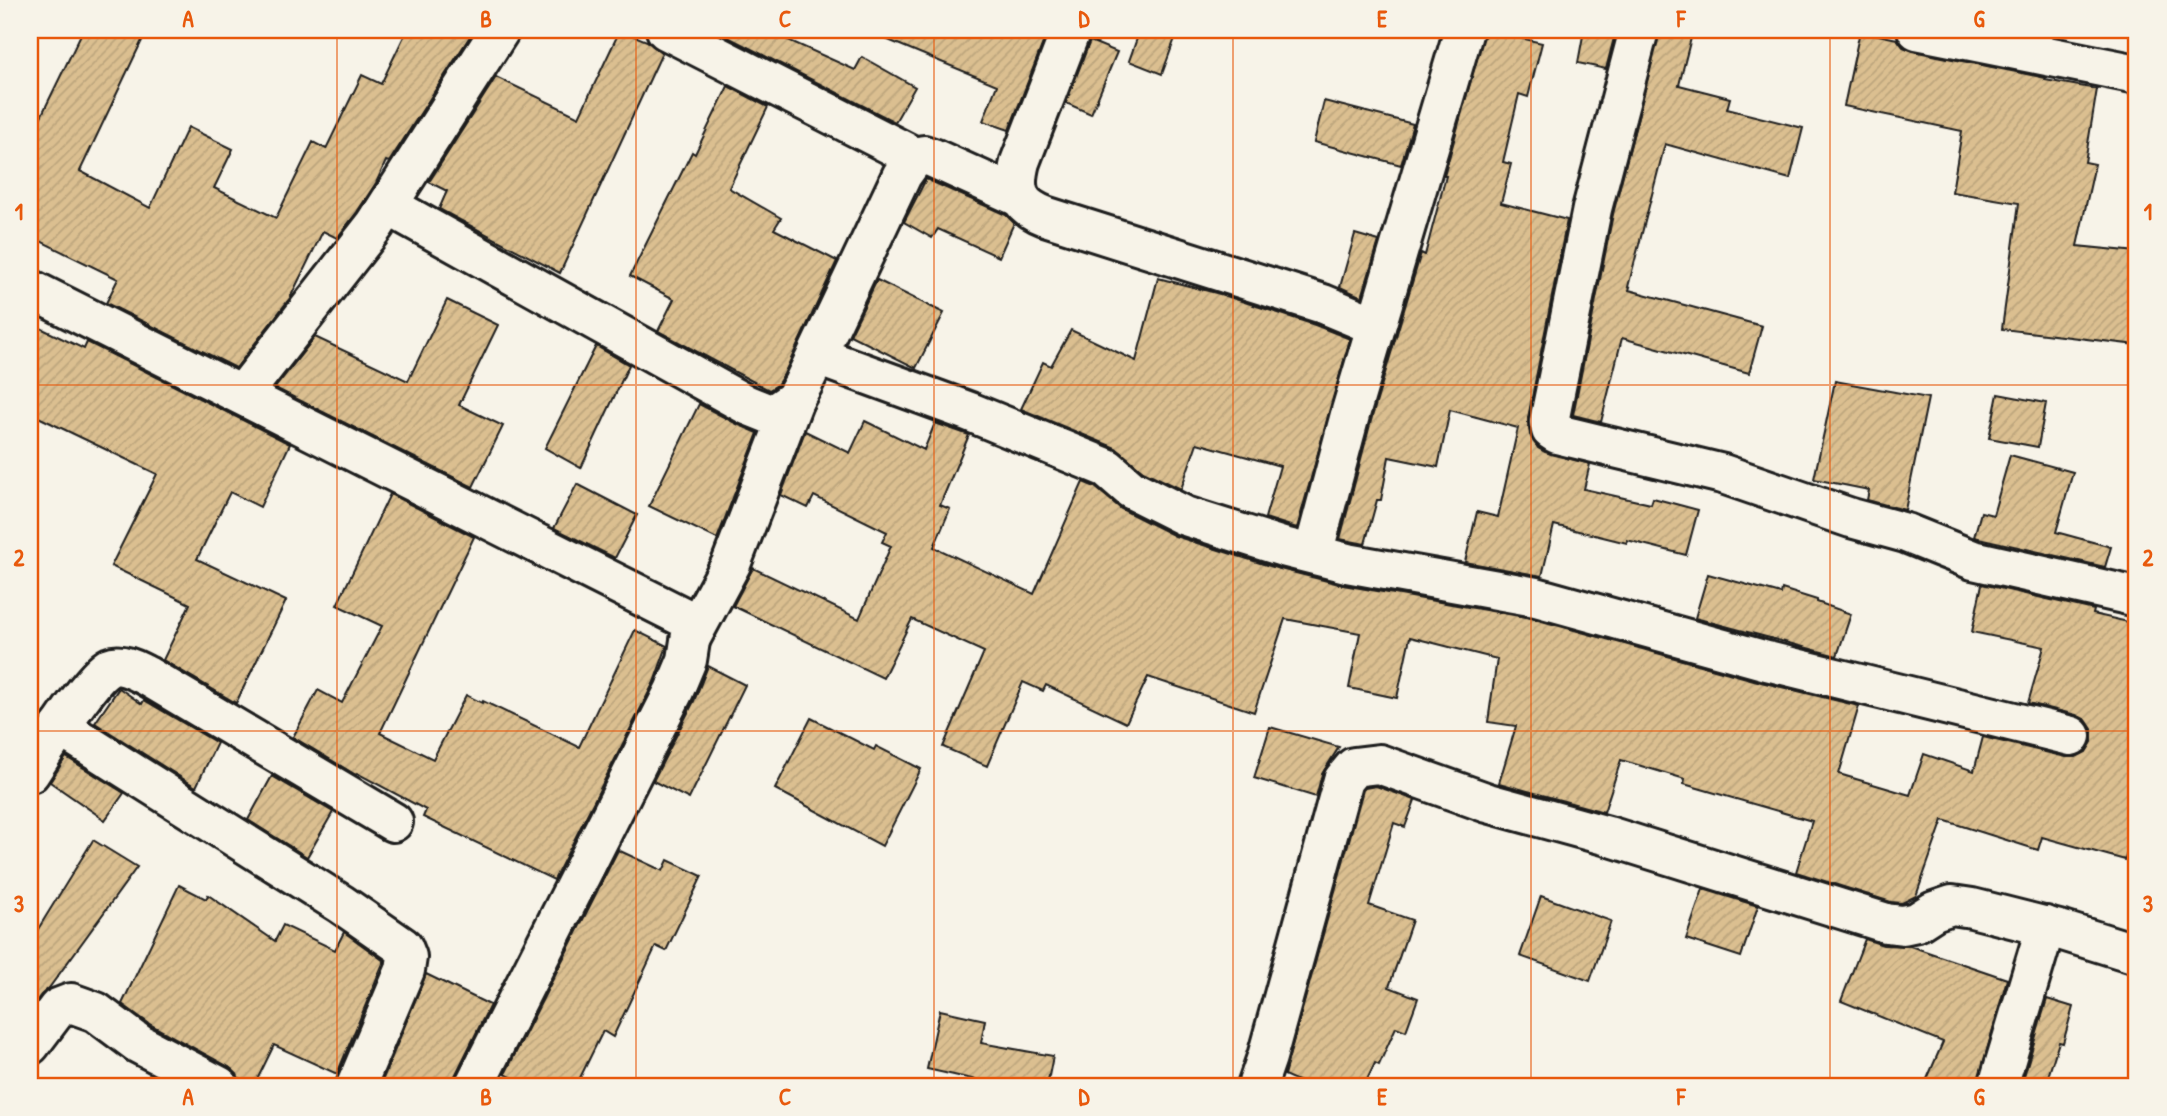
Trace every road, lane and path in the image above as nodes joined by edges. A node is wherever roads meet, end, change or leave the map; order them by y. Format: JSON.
{"nodes":[{"id":1,"x":500,"y":30,"type":"edge"},
{"id":2,"x":666,"y":30,"type":"edge"},
{"id":3,"x":1071,"y":30,"type":"edge"},
{"id":4,"x":1464,"y":30,"type":"edge"},
{"id":5,"x":1639,"y":30,"type":"edge"},
{"id":6,"x":1917,"y":30,"type":"edge"},
{"id":7,"x":2137,"y":74,"type":"edge"},
{"id":8,"x":915,"y":157,"type":"junction"},
{"id":9,"x":1019,"y":197,"type":"junction"},
{"id":10,"x":389,"y":206,"type":"junction"},
{"id":11,"x":30,"y":289,"type":"edge"},
{"id":12,"x":1376,"y":326,"type":"junction"},
{"id":13,"x":817,"y":356,"type":"junction"},
{"id":14,"x":242,"y":395,"type":"junction"},
{"id":15,"x":794,"y":400,"type":"junction"},
{"id":16,"x":1313,"y":554,"type":"junction"},
{"id":17,"x":2137,"y":597,"type":"edge"},
{"id":18,"x":692,"y":636,"type":"junction"},
{"id":19,"x":60,"y":727,"type":"junction"},
{"id":20,"x":2071,"y":736,"type":"dead end"},
{"id":21,"x":30,"y":774,"type":"edge"},
{"id":22,"x":393,"y":822,"type":"dead end"},
{"id":23,"x":2046,"y":926,"type":"junction"},
{"id":24,"x":2137,"y":954,"type":"edge"},
{"id":25,"x":30,"y":1045,"type":"edge"},
{"id":26,"x":217,"y":1086,"type":"edge"},
{"id":27,"x":356,"y":1086,"type":"edge"},
{"id":28,"x":474,"y":1086,"type":"edge"},
{"id":29,"x":1257,"y":1086,"type":"edge"},
{"id":30,"x":1998,"y":1086,"type":"edge"}],
"edges":[{"from":1,"to":10,"type":"street"},
{"from":2,"to":8,"type":"street"},
{"from":3,"to":9,"type":"street"},
{"from":4,"to":12,"type":"street"},
{"from":5,"to":17,"type":"street"},
{"from":6,"to":7,"type":"street"},
{"from":8,"to":9,"type":"street"},
{"from":8,"to":13,"type":"street"},
{"from":9,"to":12,"type":"street"},
{"from":10,"to":14,"type":"street"},
{"from":10,"to":15,"type":"street"},
{"from":11,"to":14,"type":"street"},
{"from":12,"to":16,"type":"street"},
{"from":13,"to":15,"type":"street"},
{"from":13,"to":16,"type":"street"},
{"from":14,"to":18,"type":"street"},
{"from":15,"to":18,"type":"street"},
{"from":16,"to":20,"type":"street"},
{"from":18,"to":28,"type":"street"},
{"from":19,"to":21,"type":"street"},
{"from":19,"to":22,"type":"street"},
{"from":19,"to":27,"type":"street"},
{"from":23,"to":24,"type":"street"},
{"from":23,"to":29,"type":"street"},
{"from":23,"to":30,"type":"street"},
{"from":25,"to":26,"type":"street"}]}
